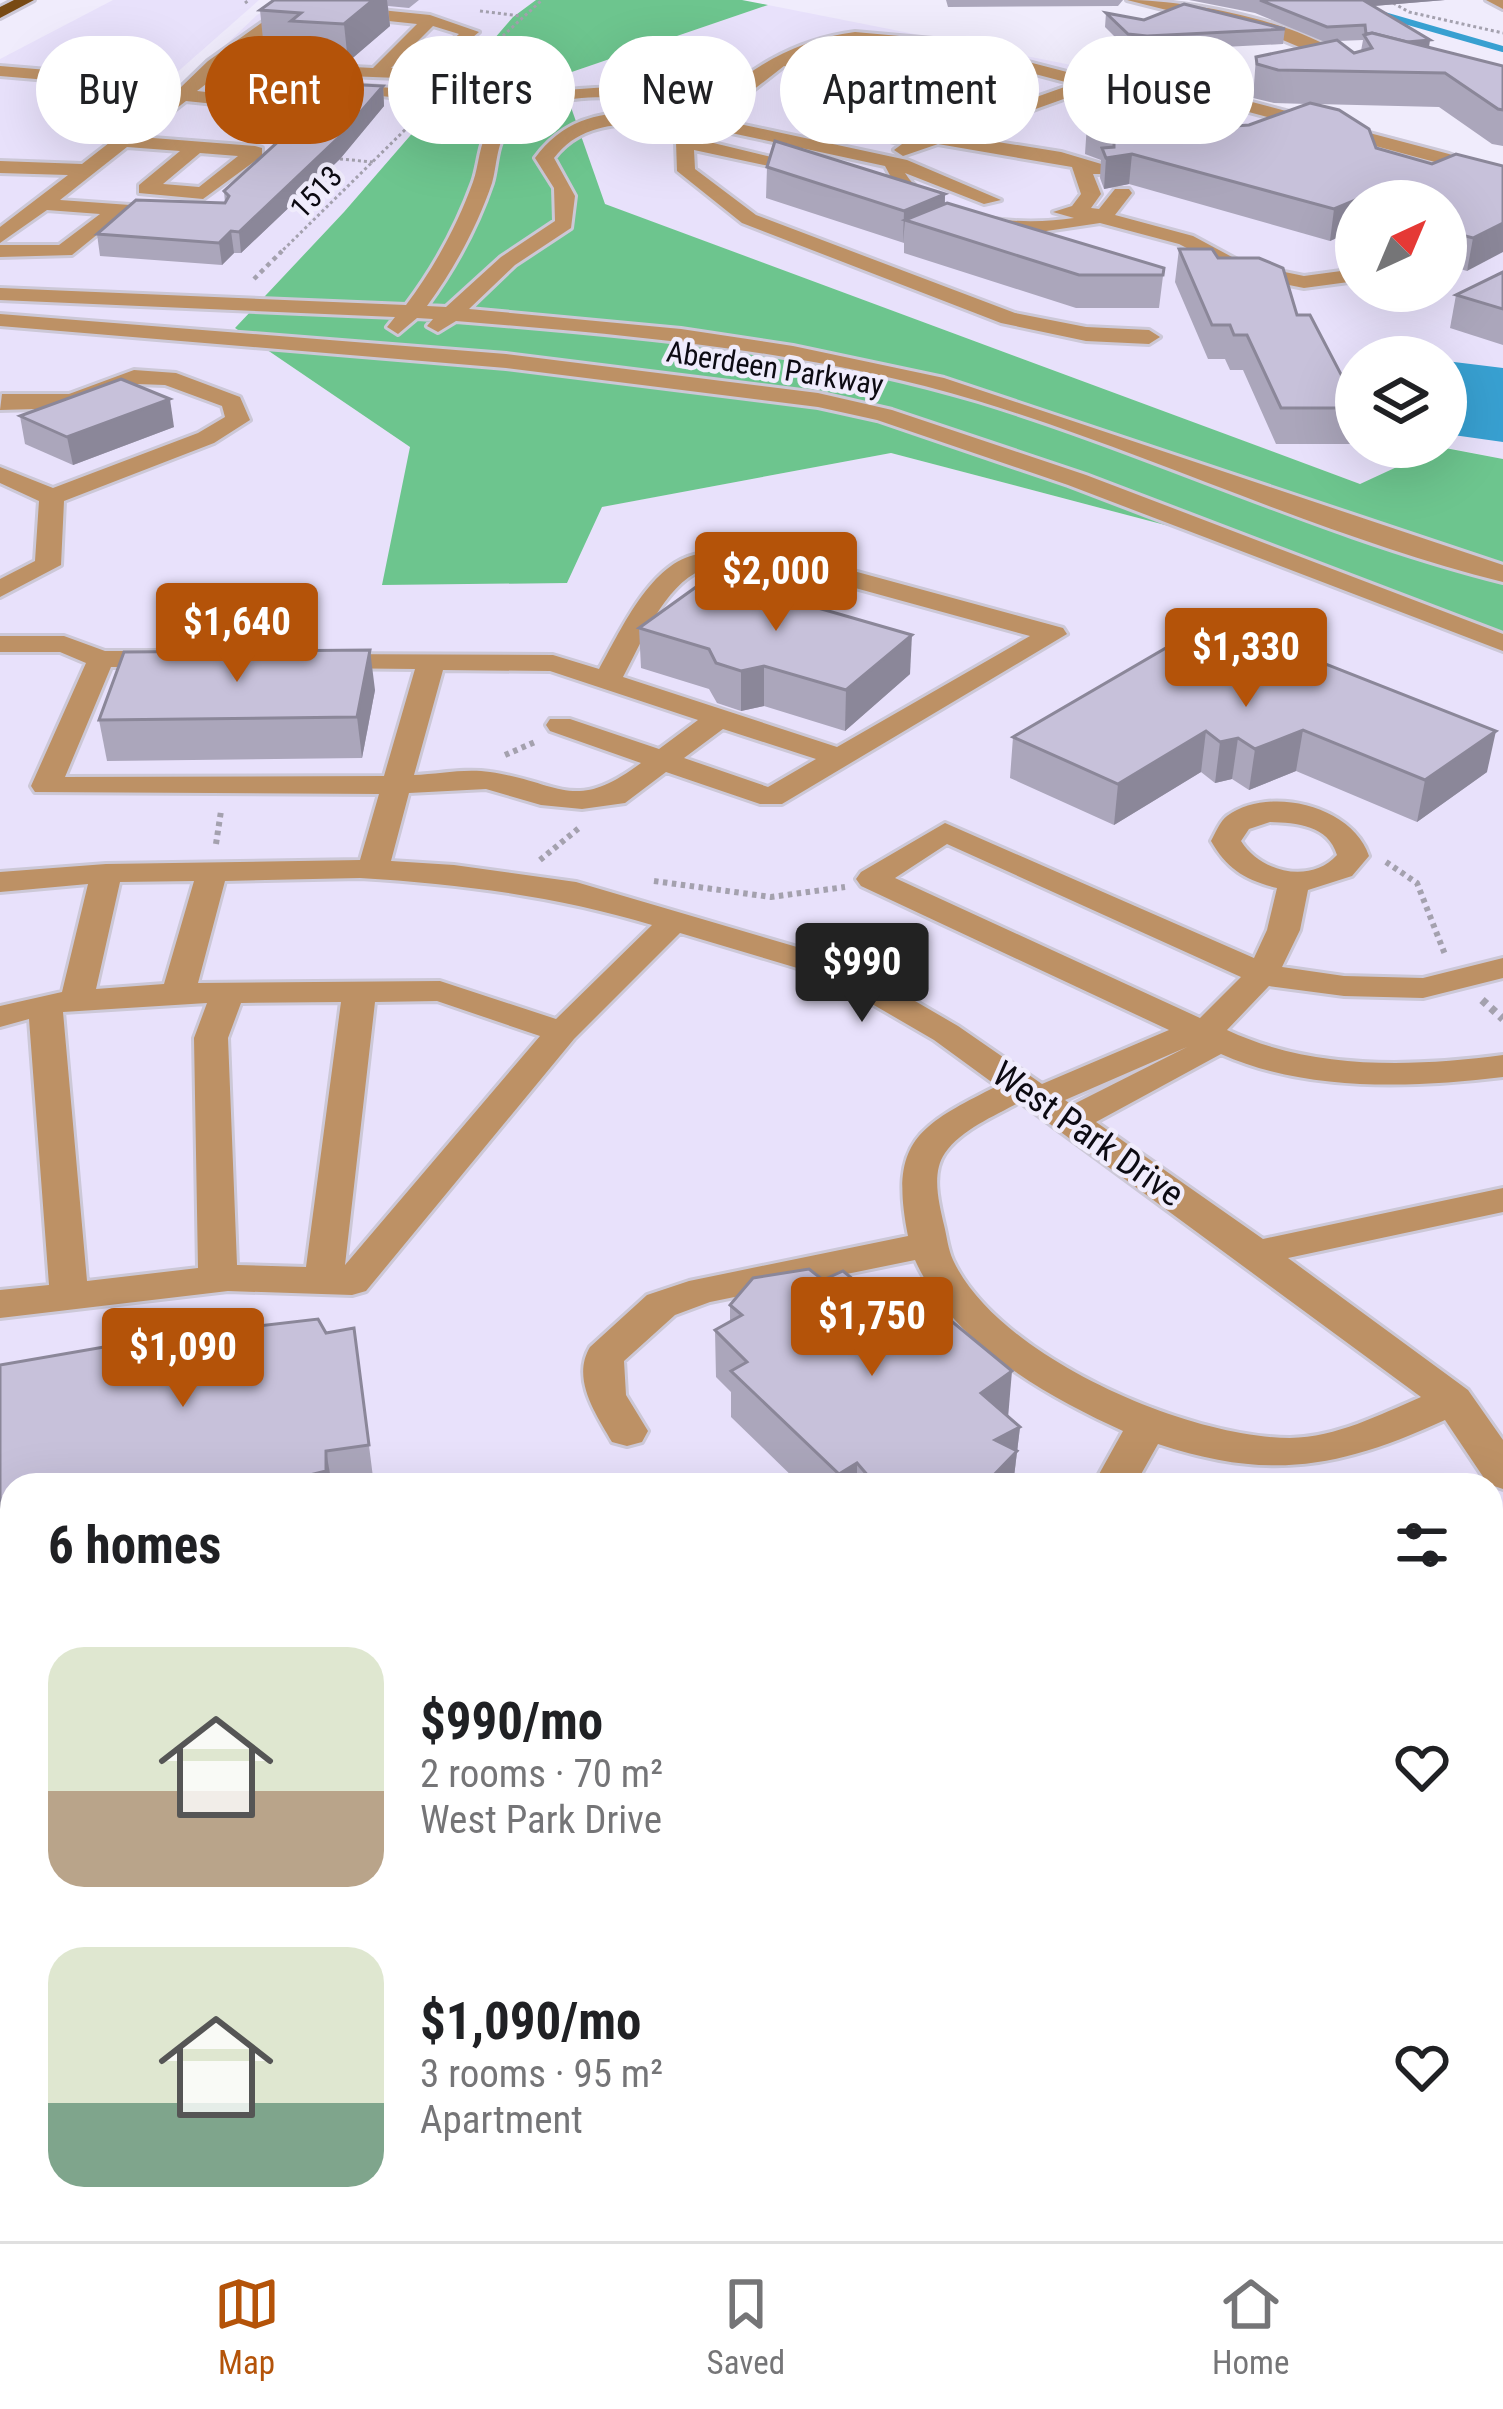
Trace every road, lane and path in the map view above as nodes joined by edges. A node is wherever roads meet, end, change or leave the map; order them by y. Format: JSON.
{"nodes":[{"id":1,"x":26,"y":0,"type":"edge"},
{"id":2,"x":542,"y":0,"type":"edge"},
{"id":3,"x":1388,"y":0,"type":"edge"},
{"id":4,"x":1494,"y":0,"type":"edge"},
{"id":5,"x":1503,"y":4,"type":"edge"},
{"id":6,"x":1135,"y":5,"type":"edge"},
{"id":7,"x":1184,"y":11,"type":"junction"},
{"id":8,"x":0,"y":13,"type":"edge"},
{"id":9,"x":430,"y":20,"type":"junction"},
{"id":10,"x":1150,"y":23,"type":"edge"},
{"id":11,"x":1503,"y":33,"type":"edge"},
{"id":12,"x":253,"y":36,"type":"edge"},
{"id":13,"x":504,"y":36,"type":"edge"},
{"id":14,"x":0,"y":71,"type":"edge"},
{"id":15,"x":364,"y":72,"type":"edge"},
{"id":16,"x":205,"y":73,"type":"edge"},
{"id":17,"x":377,"y":73,"type":"junction"},
{"id":18,"x":36,"y":74,"type":"edge"},
{"id":19,"x":1354,"y":77,"type":"edge"},
{"id":20,"x":36,"y":83,"type":"edge"},
{"id":21,"x":0,"y":84,"type":"edge"},
{"id":22,"x":1039,"y":93,"type":"edge"},
{"id":23,"x":1063,"y":93,"type":"edge"},
{"id":24,"x":599,"y":94,"type":"edge"},
{"id":25,"x":182,"y":95,"type":"joint"},
{"id":26,"x":1052,"y":97,"type":"junction"},
{"id":27,"x":205,"y":98,"type":"edge"},
{"id":28,"x":1039,"y":102,"type":"edge"},
{"id":29,"x":1254,"y":108,"type":"edge"},
{"id":30,"x":1039,"y":113,"type":"edge"},
{"id":31,"x":599,"y":123,"type":"edge"},
{"id":32,"x":756,"y":131,"type":"edge"},
{"id":33,"x":119,"y":144,"type":"edge"},
{"id":34,"x":160,"y":144,"type":"edge"},
{"id":35,"x":389,"y":144,"type":"edge"},
{"id":36,"x":685,"y":144,"type":"edge"},
{"id":37,"x":695,"y":144,"type":"edge"},
{"id":38,"x":921,"y":144,"type":"edge"},
{"id":39,"x":954,"y":144,"type":"edge"},
{"id":40,"x":196,"y":147,"type":"junction"},
{"id":41,"x":892,"y":161,"type":"junction"},
{"id":42,"x":1081,"y":164,"type":"junction"},
{"id":43,"x":3,"y":170,"type":"edge"},
{"id":44,"x":85,"y":170,"type":"junction"},
{"id":45,"x":1108,"y":172,"type":"edge"},
{"id":46,"x":842,"y":175,"type":"edge"},
{"id":47,"x":1503,"y":182,"type":"edge"},
{"id":48,"x":878,"y":183,"type":"edge"},
{"id":49,"x":905,"y":186,"type":"junction"},
{"id":50,"x":1122,"y":193,"type":"edge"},
{"id":51,"x":42,"y":204,"type":"junction"},
{"id":52,"x":115,"y":210,"type":"junction"},
{"id":53,"x":1078,"y":212,"type":"junction"},
{"id":54,"x":1103,"y":215,"type":"junction"},
{"id":55,"x":197,"y":216,"type":"edge"},
{"id":56,"x":0,"y":237,"type":"edge"},
{"id":57,"x":0,"y":251,"type":"edge"},
{"id":58,"x":1335,"y":278,"type":"edge"},
{"id":59,"x":238,"y":290,"type":"dead end"},
{"id":60,"x":0,"y":294,"type":"edge"},
{"id":61,"x":410,"y":315,"type":"junction"},
{"id":62,"x":446,"y":317,"type":"junction"},
{"id":63,"x":0,"y":320,"type":"edge"},
{"id":64,"x":1149,"y":337,"type":"dead end"},
{"id":65,"x":378,"y":349,"type":"junction"},
{"id":66,"x":415,"y":352,"type":"junction"},
{"id":67,"x":0,"y":403,"type":"edge"},
{"id":68,"x":0,"y":474,"type":"edge"},
{"id":69,"x":52,"y":497,"type":"junction"},
{"id":70,"x":1503,"y":574,"type":"edge"},
{"id":71,"x":0,"y":575,"type":"edge"},
{"id":72,"x":28,"y":577,"type":"junction"},
{"id":73,"x":0,"y":589,"type":"edge"},
{"id":74,"x":1503,"y":643,"type":"edge"},
{"id":75,"x":0,"y":644,"type":"edge"},
{"id":76,"x":101,"y":658,"type":"junction"},
{"id":77,"x":196,"y":659,"type":"edge"},
{"id":78,"x":290,"y":660,"type":"edge"},
{"id":79,"x":431,"y":661,"type":"junction"},
{"id":80,"x":605,"y":682,"type":"junction"},
{"id":81,"x":716,"y":720,"type":"junction"},
{"id":82,"x":560,"y":725,"type":"dead end"},
{"id":83,"x":838,"y":758,"type":"junction"},
{"id":84,"x":663,"y":760,"type":"junction"},
{"id":85,"x":397,"y":785,"type":"junction"},
{"id":86,"x":582,"y":800,"type":"junction"},
{"id":87,"x":1352,"y":845,"type":"junction"},
{"id":88,"x":0,"y":861,"type":"edge"},
{"id":89,"x":534,"y":865,"type":"dead end"},
{"id":90,"x":373,"y":870,"type":"junction"},
{"id":91,"x":212,"y":872,"type":"junction"},
{"id":92,"x":106,"y":873,"type":"junction"},
{"id":93,"x":1294,"y":880,"type":"junction"},
{"id":94,"x":0,"y":882,"type":"edge"},
{"id":95,"x":676,"y":919,"type":"junction"},
{"id":96,"x":1503,"y":968,"type":"edge"},
{"id":97,"x":1265,"y":975,"type":"junction"},
{"id":98,"x":1460,"y":979,"type":"junction"},
{"id":99,"x":228,"y":992,"type":"junction"},
{"id":100,"x":359,"y":992,"type":"junction"},
{"id":101,"x":178,"y":993,"type":"junction"},
{"id":102,"x":61,"y":1002,"type":"junction"},
{"id":103,"x":0,"y":1017,"type":"edge"},
{"id":104,"x":1503,"y":1019,"type":"edge"},
{"id":105,"x":562,"y":1032,"type":"junction"},
{"id":106,"x":1209,"y":1035,"type":"junction"},
{"id":107,"x":1503,"y":1066,"type":"edge"},
{"id":108,"x":1030,"y":1093,"type":"junction"},
{"id":109,"x":1069,"y":1121,"type":"junction"},
{"id":110,"x":1503,"y":1200,"type":"edge"},
{"id":111,"x":930,"y":1244,"type":"junction"},
{"id":112,"x":1258,"y":1254,"type":"junction"},
{"id":113,"x":218,"y":1279,"type":"junction"},
{"id":114,"x":325,"y":1280,"type":"junction"},
{"id":115,"x":69,"y":1296,"type":"junction"},
{"id":116,"x":0,"y":1304,"type":"edge"},
{"id":117,"x":1453,"y":1400,"type":"junction"},
{"id":118,"x":1148,"y":1424,"type":"junction"},
{"id":119,"x":627,"y":1431,"type":"dead end"},
{"id":120,"x":1121,"y":1473,"type":"edge"},
{"id":121,"x":1503,"y":1473,"type":"edge"}],
"edges":[{"from":1,"to":8,"type":"main road"},
{"from":2,"to":13,"type":"path"},
{"from":3,"to":11,"type":"path"},
{"from":4,"to":5,"type":"street"},
{"from":6,"to":7,"type":"street"},
{"from":7,"to":10,"type":"street"},
{"from":7,"to":19,"type":"street"},
{"from":9,"to":12,"type":"street"},
{"from":9,"to":17,"type":"street"},
{"from":9,"to":17,"type":"street"},
{"from":14,"to":18,"type":"street"},
{"from":15,"to":17,"type":"street"},
{"from":16,"to":25,"type":"street"},
{"from":20,"to":21,"type":"street"},
{"from":22,"to":26,"type":"street"},
{"from":23,"to":26,"type":"street"},
{"from":24,"to":61,"type":"street"},
{"from":25,"to":27,"type":"street"},
{"from":26,"to":28,"type":"street"},
{"from":26,"to":30,"type":"street"},
{"from":29,"to":47,"type":"street"},
{"from":31,"to":62,"type":"street"},
{"from":32,"to":41,"type":"street"},
{"from":33,"to":44,"type":"street"},
{"from":34,"to":40,"type":"street"},
{"from":35,"to":59,"type":"path","name":"1513"},
{"from":36,"to":64,"type":"street"},
{"from":37,"to":46,"type":"street"},
{"from":38,"to":41,"type":"street"},
{"from":39,"to":42,"type":"street"},
{"from":40,"to":40,"type":"street"},
{"from":41,"to":49,"type":"street"},
{"from":41,"to":53,"type":"street"},
{"from":42,"to":45,"type":"street"},
{"from":42,"to":53,"type":"street"},
{"from":43,"to":44,"type":"street"},
{"from":44,"to":51,"type":"street"},
{"from":48,"to":49,"type":"street"},
{"from":49,"to":54,"type":"street"},
{"from":50,"to":54,"type":"street"},
{"from":51,"to":52,"type":"street"},
{"from":51,"to":56,"type":"street"},
{"from":52,"to":55,"type":"street"},
{"from":52,"to":57,"type":"street"},
{"from":53,"to":54,"type":"street"},
{"from":54,"to":58,"type":"street"},
{"from":60,"to":61,"type":"street","name":"Aberdeen Parkway"},
{"from":61,"to":62,"type":"street","name":"Aberdeen Parkway"},
{"from":61,"to":65,"type":"street"},
{"from":62,"to":66,"type":"street"},
{"from":62,"to":70,"type":"street","name":"Aberdeen Parkway"},
{"from":63,"to":65,"type":"street","name":"Aberdeen Parkway"},
{"from":65,"to":66,"type":"street","name":"Aberdeen Parkway"},
{"from":66,"to":74,"type":"street","name":"Aberdeen Parkway"},
{"from":67,"to":69,"type":"street"},
{"from":68,"to":69,"type":"street"},
{"from":69,"to":72,"type":"street"},
{"from":71,"to":72,"type":"street"},
{"from":72,"to":73,"type":"street"},
{"from":75,"to":76,"type":"street"},
{"from":76,"to":77,"type":"street"},
{"from":76,"to":85,"type":"street"},
{"from":78,"to":79,"type":"street"},
{"from":79,"to":80,"type":"street"},
{"from":79,"to":85,"type":"street"},
{"from":80,"to":81,"type":"street"},
{"from":80,"to":83,"type":"street"},
{"from":81,"to":83,"type":"street"},
{"from":81,"to":84,"type":"street"},
{"from":82,"to":84,"type":"street"},
{"from":83,"to":84,"type":"street"},
{"from":84,"to":86,"type":"street"},
{"from":85,"to":86,"type":"street"},
{"from":85,"to":90,"type":"street"},
{"from":86,"to":89,"type":"path"},
{"from":87,"to":93,"type":"street"},
{"from":87,"to":93,"type":"street"},
{"from":87,"to":98,"type":"path"},
{"from":88,"to":92,"type":"street","name":"West Park Drive"},
{"from":90,"to":91,"type":"street","name":"West Park Drive"},
{"from":90,"to":95,"type":"street","name":"West Park Drive"},
{"from":91,"to":92,"type":"street","name":"West Park Drive"},
{"from":91,"to":101,"type":"street"},
{"from":92,"to":94,"type":"street","name":"West Park Drive"},
{"from":92,"to":102,"type":"street"},
{"from":93,"to":97,"type":"street"},
{"from":95,"to":105,"type":"street"},
{"from":95,"to":108,"type":"street","name":"West Park Drive"},
{"from":96,"to":98,"type":"street"},
{"from":97,"to":98,"type":"street"},
{"from":97,"to":106,"type":"street"},
{"from":97,"to":106,"type":"street"},
{"from":98,"to":104,"type":"path"},
{"from":99,"to":100,"type":"street"},
{"from":99,"to":101,"type":"street"},
{"from":99,"to":113,"type":"street"},
{"from":100,"to":105,"type":"street"},
{"from":100,"to":114,"type":"street"},
{"from":101,"to":102,"type":"street"},
{"from":102,"to":103,"type":"street"},
{"from":102,"to":115,"type":"street"},
{"from":105,"to":114,"type":"street"},
{"from":106,"to":107,"type":"street"},
{"from":106,"to":108,"type":"street"},
{"from":106,"to":109,"type":"street"},
{"from":108,"to":109,"type":"street","name":"West Park Drive"},
{"from":108,"to":111,"type":"street"},
{"from":109,"to":112,"type":"street","name":"West Park Drive"},
{"from":110,"to":112,"type":"street"},
{"from":111,"to":118,"type":"street"},
{"from":111,"to":119,"type":"street"},
{"from":112,"to":117,"type":"street","name":"West Park Drive"},
{"from":113,"to":114,"type":"street"},
{"from":113,"to":115,"type":"street"},
{"from":115,"to":116,"type":"street"},
{"from":117,"to":118,"type":"street"},
{"from":117,"to":121,"type":"street","name":"West Park Drive"},
{"from":118,"to":120,"type":"street"}]}
